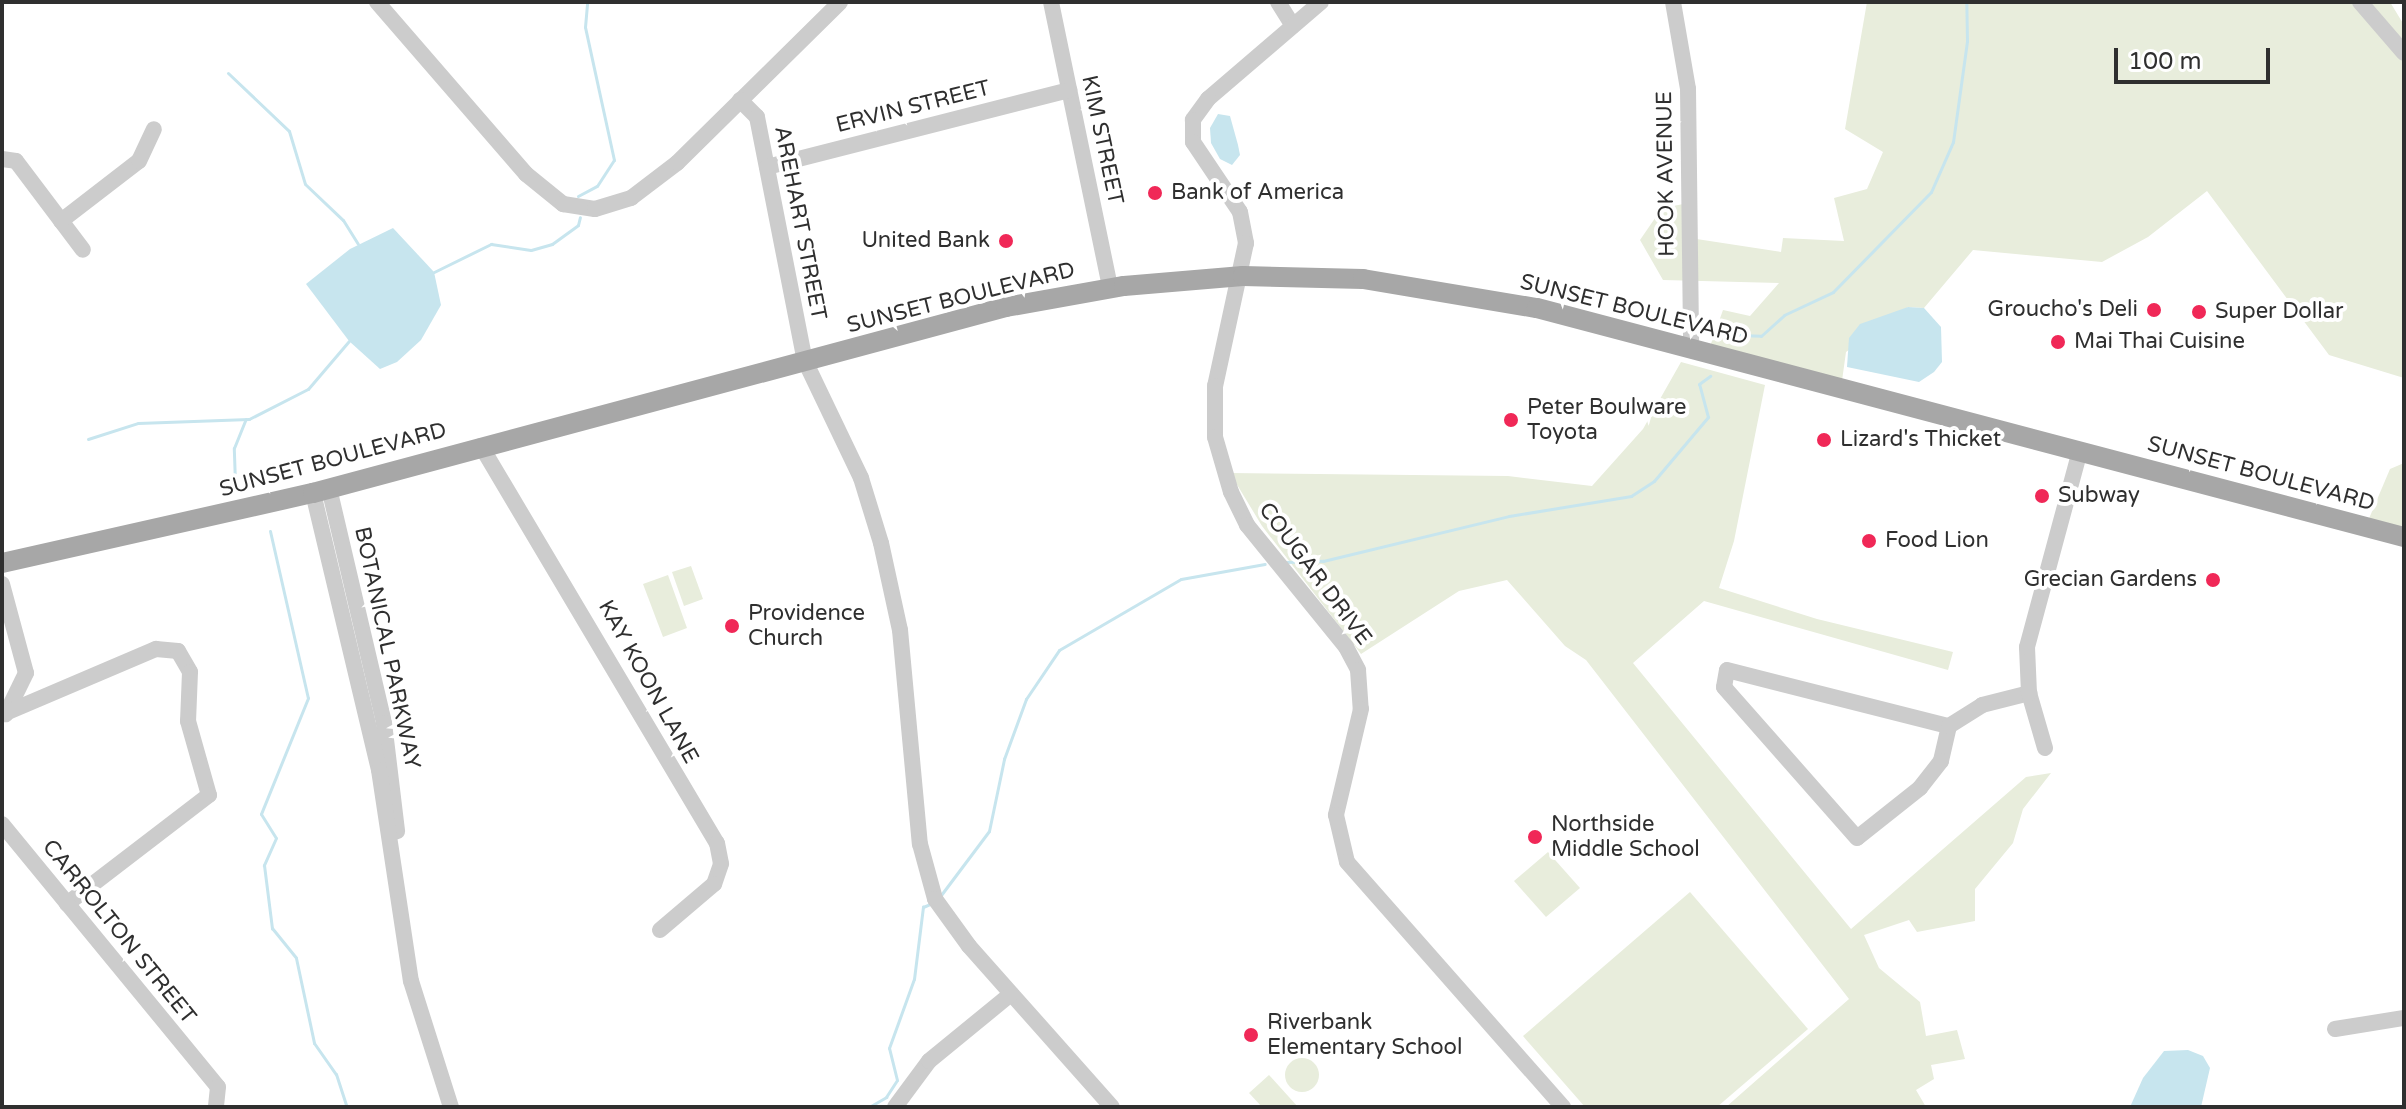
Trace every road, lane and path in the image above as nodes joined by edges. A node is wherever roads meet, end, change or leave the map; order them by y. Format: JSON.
{"nodes":[{"id":1,"x":377,"y":2,"type":"edge"},
{"id":2,"x":840,"y":2,"type":"edge"},
{"id":3,"x":1051,"y":2,"type":"edge"},
{"id":4,"x":1278,"y":2,"type":"edge"},
{"id":5,"x":1321,"y":2,"type":"edge"},
{"id":6,"x":1673,"y":2,"type":"edge"},
{"id":7,"x":2360,"y":2,"type":"edge"},
{"id":8,"x":1293,"y":26,"type":"junction"},
{"id":9,"x":2404,"y":53,"type":"edge"},
{"id":10,"x":1069,"y":90,"type":"junction"},
{"id":11,"x":740,"y":100,"type":"junction"},
{"id":12,"x":154,"y":129,"type":"dead end"},
{"id":13,"x":2,"y":159,"type":"edge"},
{"id":14,"x":767,"y":167,"type":"junction"},
{"id":15,"x":61,"y":221,"type":"junction"},
{"id":16,"x":83,"y":250,"type":"dead end"},
{"id":17,"x":1243,"y":276,"type":"junction"},
{"id":18,"x":1110,"y":288,"type":"junction"},
{"id":19,"x":1691,"y":348,"type":"junction"},
{"id":20,"x":805,"y":361,"type":"junction"},
{"id":21,"x":481,"y":446,"type":"junction"},
{"id":22,"x":2080,"y":451,"type":"junction"},
{"id":23,"x":321,"y":490,"type":"junction"},
{"id":24,"x":2404,"y":537,"type":"edge"},
{"id":25,"x":2,"y":563,"type":"edge"},
{"id":26,"x":2,"y":584,"type":"edge"},
{"id":27,"x":2029,"y":693,"type":"junction"},
{"id":28,"x":5,"y":715,"type":"edge"},
{"id":29,"x":1949,"y":726,"type":"junction"},
{"id":30,"x":2045,"y":748,"type":"dead end"},
{"id":31,"x":2,"y":824,"type":"edge"},
{"id":32,"x":67,"y":904,"type":"junction"},
{"id":33,"x":660,"y":930,"type":"dead end"},
{"id":34,"x":1011,"y":994,"type":"junction"},
{"id":35,"x":2404,"y":1018,"type":"edge"},
{"id":36,"x":2335,"y":1029,"type":"dead end"},
{"id":37,"x":216,"y":1107,"type":"edge"},
{"id":38,"x":451,"y":1107,"type":"edge"},
{"id":39,"x":895,"y":1107,"type":"edge"},
{"id":40,"x":1112,"y":1107,"type":"edge"},
{"id":41,"x":1563,"y":1107,"type":"edge"}],
"edges":[{"from":1,"to":11,"type":"street"},
{"from":2,"to":11,"type":"street"},
{"from":3,"to":10,"type":"street","name":"KIM STREET"},
{"from":4,"to":8,"type":"street"},
{"from":5,"to":8,"type":"street"},
{"from":6,"to":19,"type":"street","name":"HOOK AVENUE"},
{"from":7,"to":9,"type":"street"},
{"from":8,"to":17,"type":"street","name":"COUGAR DRIVE"},
{"from":10,"to":14,"type":"street","name":"ERVIN STREET"},
{"from":10,"to":18,"type":"street","name":"KIM STREET"},
{"from":11,"to":14,"type":"street","name":"AREHART STREET"},
{"from":12,"to":15,"type":"street"},
{"from":13,"to":15,"type":"street"},
{"from":14,"to":20,"type":"street","name":"AREHART STREET"},
{"from":15,"to":16,"type":"street"},
{"from":17,"to":18,"type":"main road","name":"SUNSET BOULEVARD"},
{"from":17,"to":19,"type":"main road","name":"SUNSET BOULEVARD"},
{"from":17,"to":41,"type":"street","name":"COUGAR DRIVE"},
{"from":18,"to":20,"type":"main road","name":"SUNSET BOULEVARD"},
{"from":19,"to":22,"type":"main road","name":"SUNSET BOULEVARD"},
{"from":20,"to":21,"type":"main road","name":"SUNSET BOULEVARD"},
{"from":20,"to":34,"type":"street","name":"AREHART STREET"},
{"from":21,"to":23,"type":"main road","name":"SUNSET BOULEVARD"},
{"from":21,"to":33,"type":"street","name":"KAY KOON LANE"},
{"from":22,"to":24,"type":"main road","name":"SUNSET BOULEVARD"},
{"from":22,"to":27,"type":"street"},
{"from":23,"to":25,"type":"main road","name":"SUNSET BOULEVARD"},
{"from":23,"to":38,"type":"street","name":"BOTANICAL PARKWAY"},
{"from":26,"to":28,"type":"street"},
{"from":27,"to":29,"type":"street"},
{"from":27,"to":30,"type":"street"},
{"from":28,"to":32,"type":"street"},
{"from":29,"to":29,"type":"street"},
{"from":31,"to":32,"type":"street","name":"CARROLTON STREET"},
{"from":32,"to":37,"type":"street","name":"CARROLTON STREET"},
{"from":34,"to":39,"type":"street"},
{"from":34,"to":40,"type":"street","name":"AREHART STREET"},
{"from":35,"to":36,"type":"street"}]}
